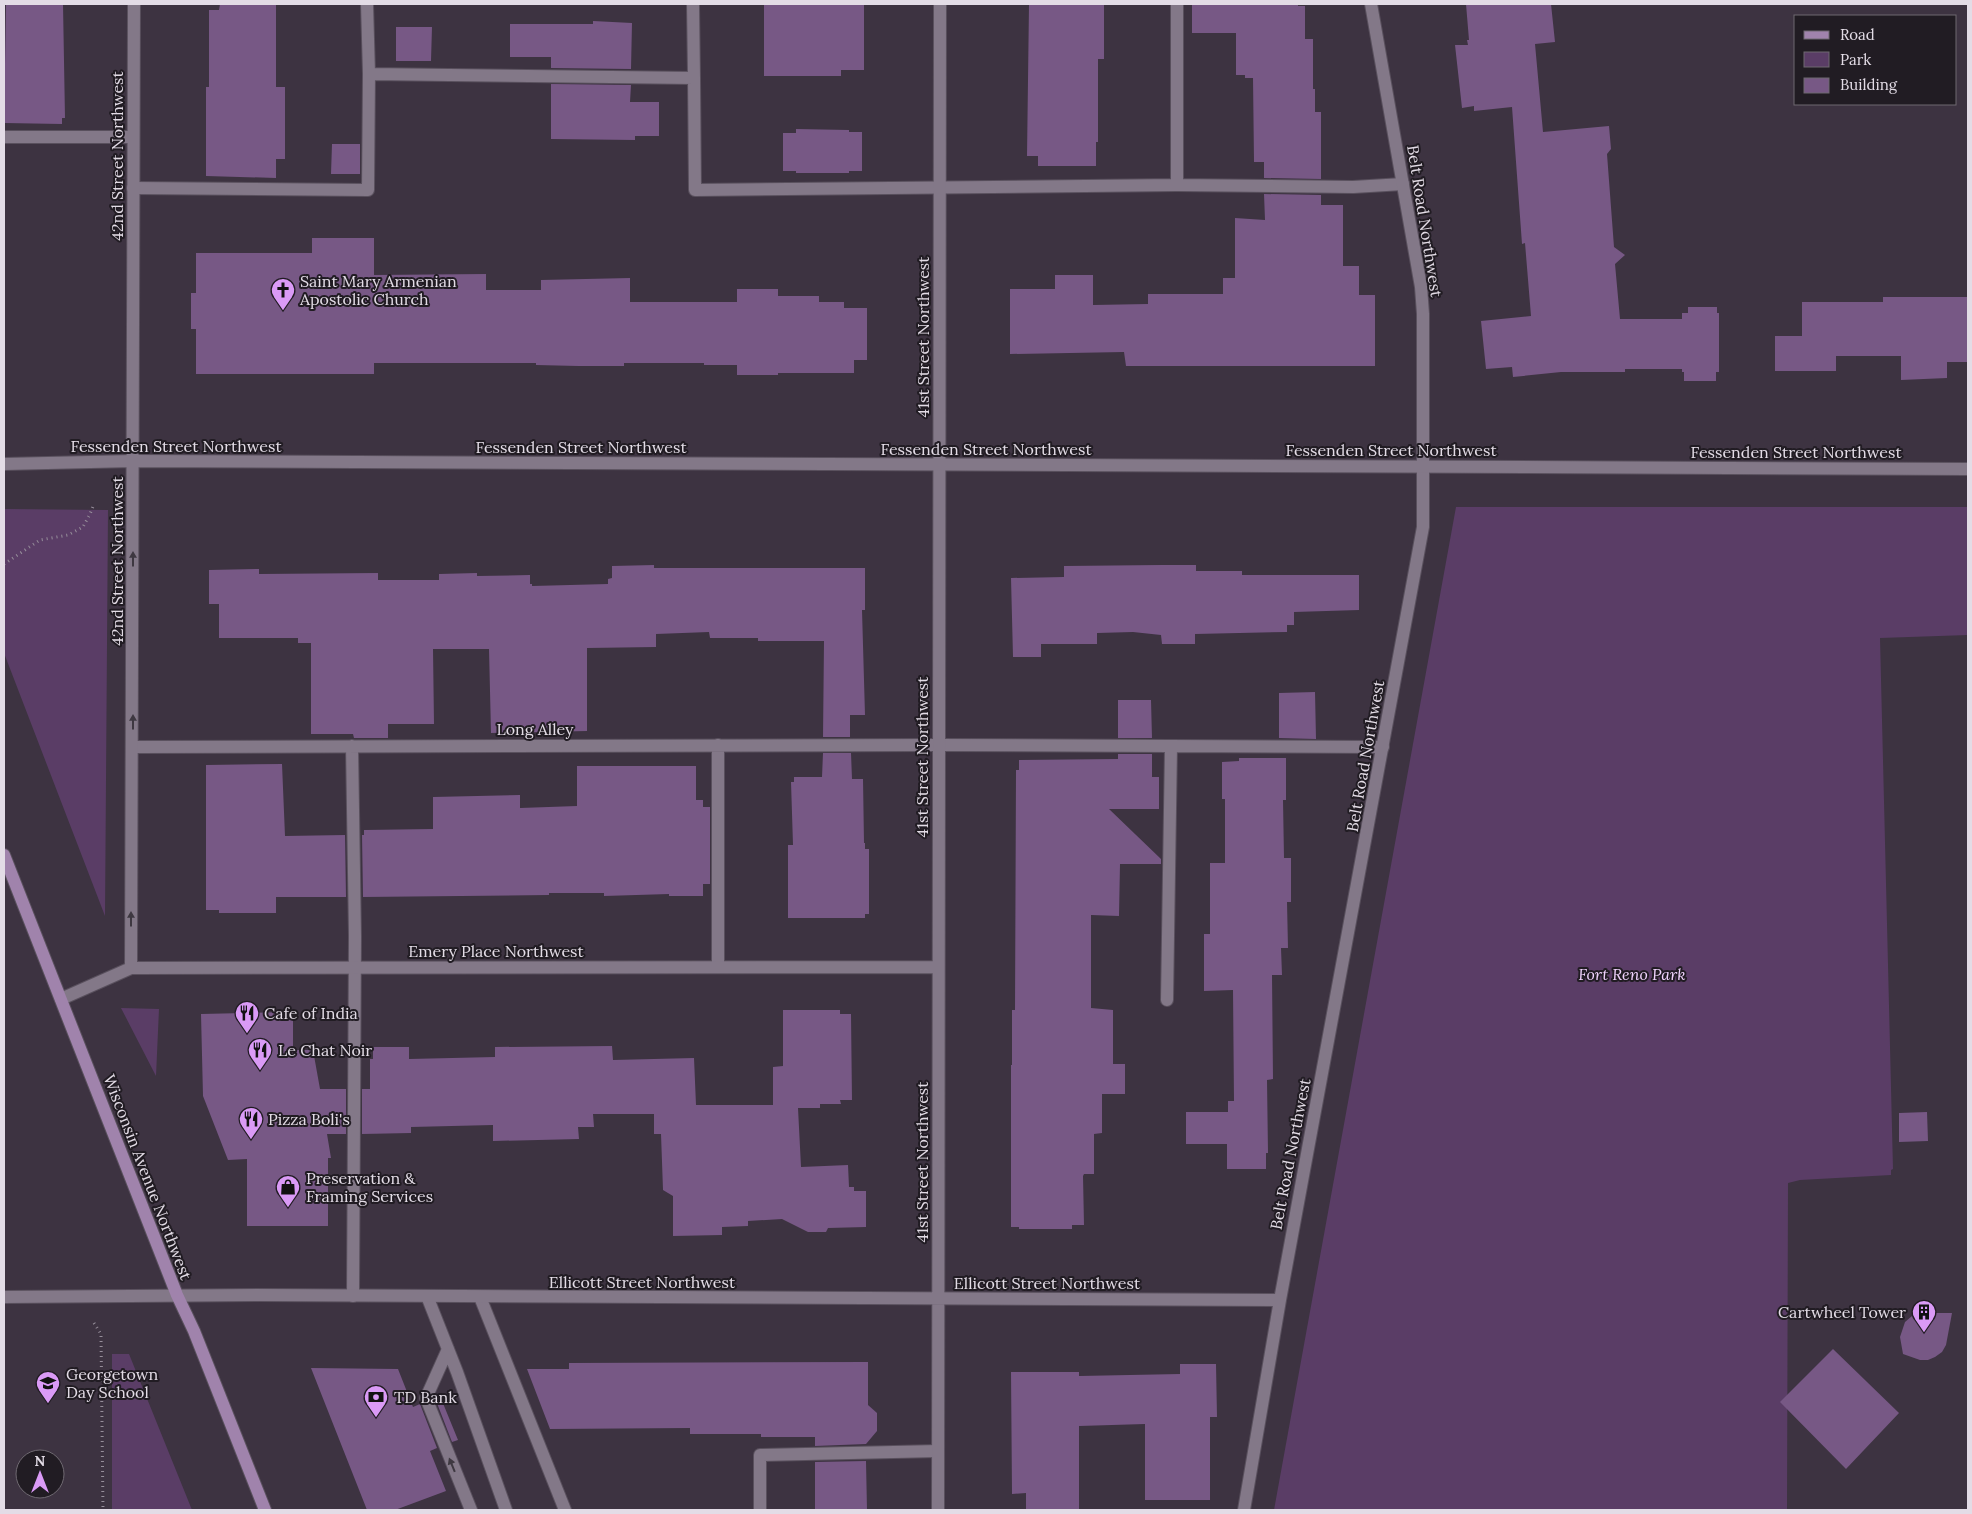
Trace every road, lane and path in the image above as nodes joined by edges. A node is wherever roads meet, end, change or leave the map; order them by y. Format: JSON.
{"nodes":[{"id":1,"x":134,"y":4,"type":"edge"},
{"id":2,"x":367,"y":4,"type":"edge"},
{"id":3,"x":694,"y":4,"type":"edge"},
{"id":4,"x":940,"y":4,"type":"edge"},
{"id":5,"x":1177,"y":4,"type":"edge"},
{"id":6,"x":1371,"y":4,"type":"edge"},
{"id":7,"x":369,"y":74,"type":"junction"},
{"id":8,"x":694,"y":78,"type":"junction"},
{"id":9,"x":4,"y":137,"type":"edge"},
{"id":10,"x":133,"y":137,"type":"junction"},
{"id":11,"x":1403,"y":184,"type":"junction"},
{"id":12,"x":1177,"y":186,"type":"junction"},
{"id":13,"x":133,"y":188,"type":"junction"},
{"id":14,"x":939,"y":188,"type":"junction"},
{"id":15,"x":133,"y":461,"type":"junction"},
{"id":16,"x":4,"y":464,"type":"edge"},
{"id":17,"x":939,"y":465,"type":"junction"},
{"id":18,"x":1423,"y":466,"type":"junction"},
{"id":19,"x":1968,"y":469,"type":"edge"},
{"id":20,"x":94,"y":504,"type":"dead end"},
{"id":21,"x":4,"y":564,"type":"edge"},
{"id":22,"x":938,"y":744,"type":"junction"},
{"id":23,"x":718,"y":745,"type":"junction"},
{"id":24,"x":352,"y":746,"type":"junction"},
{"id":25,"x":1171,"y":746,"type":"junction"},
{"id":26,"x":133,"y":747,"type":"junction"},
{"id":27,"x":1383,"y":747,"type":"junction"},
{"id":28,"x":4,"y":855,"type":"edge"},
{"id":29,"x":355,"y":967,"type":"junction"},
{"id":30,"x":718,"y":967,"type":"junction"},
{"id":31,"x":938,"y":967,"type":"junction"},
{"id":32,"x":131,"y":968,"type":"junction"},
{"id":33,"x":61,"y":999,"type":"junction"},
{"id":34,"x":1167,"y":1000,"type":"dead end"},
{"id":35,"x":177,"y":1295,"type":"junction"},
{"id":36,"x":353,"y":1296,"type":"junction"},
{"id":37,"x":427,"y":1296,"type":"junction"},
{"id":38,"x":4,"y":1297,"type":"edge"},
{"id":39,"x":480,"y":1297,"type":"junction"},
{"id":40,"x":938,"y":1299,"type":"junction"},
{"id":41,"x":1280,"y":1300,"type":"junction"},
{"id":42,"x":94,"y":1323,"type":"dead end"},
{"id":43,"x":448,"y":1348,"type":"junction"},
{"id":44,"x":938,"y":1451,"type":"junction"},
{"id":45,"x":103,"y":1510,"type":"edge"},
{"id":46,"x":265,"y":1510,"type":"edge"},
{"id":47,"x":471,"y":1510,"type":"edge"},
{"id":48,"x":506,"y":1510,"type":"edge"},
{"id":49,"x":565,"y":1510,"type":"edge"},
{"id":50,"x":760,"y":1510,"type":"edge"},
{"id":51,"x":938,"y":1510,"type":"edge"},
{"id":52,"x":1244,"y":1510,"type":"edge"}],
"edges":[{"from":1,"to":10,"type":"street","name":"42nd Street Northwest"},
{"from":2,"to":7,"type":"street"},
{"from":3,"to":8,"type":"street"},
{"from":4,"to":14,"type":"street","name":"41st Street Northwest"},
{"from":5,"to":12,"type":"street"},
{"from":6,"to":11,"type":"street","name":"Belt Road Northwest"},
{"from":7,"to":8,"type":"street"},
{"from":7,"to":13,"type":"street"},
{"from":8,"to":14,"type":"street"},
{"from":9,"to":10,"type":"street"},
{"from":10,"to":13,"type":"street","name":"42nd Street Northwest"},
{"from":11,"to":12,"type":"street"},
{"from":11,"to":18,"type":"street","name":"Belt Road Northwest"},
{"from":12,"to":14,"type":"street"},
{"from":13,"to":15,"type":"street","name":"42nd Street Northwest"},
{"from":14,"to":17,"type":"street","name":"41st Street Northwest"},
{"from":15,"to":16,"type":"street","name":"Fessenden Street Northwest"},
{"from":15,"to":17,"type":"street","name":"Fessenden Street Northwest"},
{"from":26,"to":15,"type":"street","name":"42nd Street Northwest","one_way":true},
{"from":17,"to":18,"type":"street","name":"Fessenden Street Northwest"},
{"from":17,"to":22,"type":"street","name":"41st Street Northwest"},
{"from":18,"to":19,"type":"street","name":"Fessenden Street Northwest"},
{"from":18,"to":27,"type":"street","name":"Belt Road Northwest"},
{"from":20,"to":21,"type":"path"},
{"from":22,"to":23,"type":"street","name":"Long Alley"},
{"from":22,"to":25,"type":"street","name":"Long Alley"},
{"from":22,"to":31,"type":"street","name":"41st Street Northwest"},
{"from":23,"to":24,"type":"street","name":"Long Alley"},
{"from":23,"to":30,"type":"street"},
{"from":24,"to":26,"type":"street","name":"Long Alley"},
{"from":24,"to":29,"type":"street"},
{"from":25,"to":27,"type":"street","name":"Long Alley"},
{"from":25,"to":34,"type":"street"},
{"from":32,"to":26,"type":"street","name":"42nd Street Northwest","one_way":true},
{"from":27,"to":41,"type":"street","name":"Belt Road Northwest"},
{"from":28,"to":33,"type":"main road","name":"Wisconsin Avenue Northwest"},
{"from":29,"to":30,"type":"street","name":"Emery Place Northwest"},
{"from":29,"to":32,"type":"street","name":"Emery Place Northwest"},
{"from":29,"to":36,"type":"street"},
{"from":30,"to":31,"type":"street","name":"Emery Place Northwest"},
{"from":31,"to":40,"type":"street","name":"41st Street Northwest"},
{"from":32,"to":33,"type":"street","name":"Emery Place Northwest"},
{"from":33,"to":35,"type":"main road","name":"Wisconsin Avenue Northwest"},
{"from":35,"to":36,"type":"street","name":"Ellicott Street Northwest"},
{"from":35,"to":38,"type":"street","name":"Ellicott Street Northwest"},
{"from":35,"to":46,"type":"main road","name":"Wisconsin Avenue Northwest"},
{"from":36,"to":37,"type":"street","name":"Ellicott Street Northwest"},
{"from":37,"to":39,"type":"street","name":"Ellicott Street Northwest"},
{"from":37,"to":43,"type":"street"},
{"from":39,"to":40,"type":"street","name":"Ellicott Street Northwest"},
{"from":39,"to":49,"type":"street"},
{"from":40,"to":41,"type":"street","name":"Ellicott Street Northwest"},
{"from":40,"to":44,"type":"street","name":"41st Street Northwest"},
{"from":41,"to":52,"type":"street","name":"Belt Road Northwest"},
{"from":42,"to":45,"type":"path"},
{"from":47,"to":43,"type":"street","one_way":true},
{"from":43,"to":48,"type":"street"},
{"from":44,"to":50,"type":"street"},
{"from":44,"to":51,"type":"street","name":"41st Street Northwest"}]}
